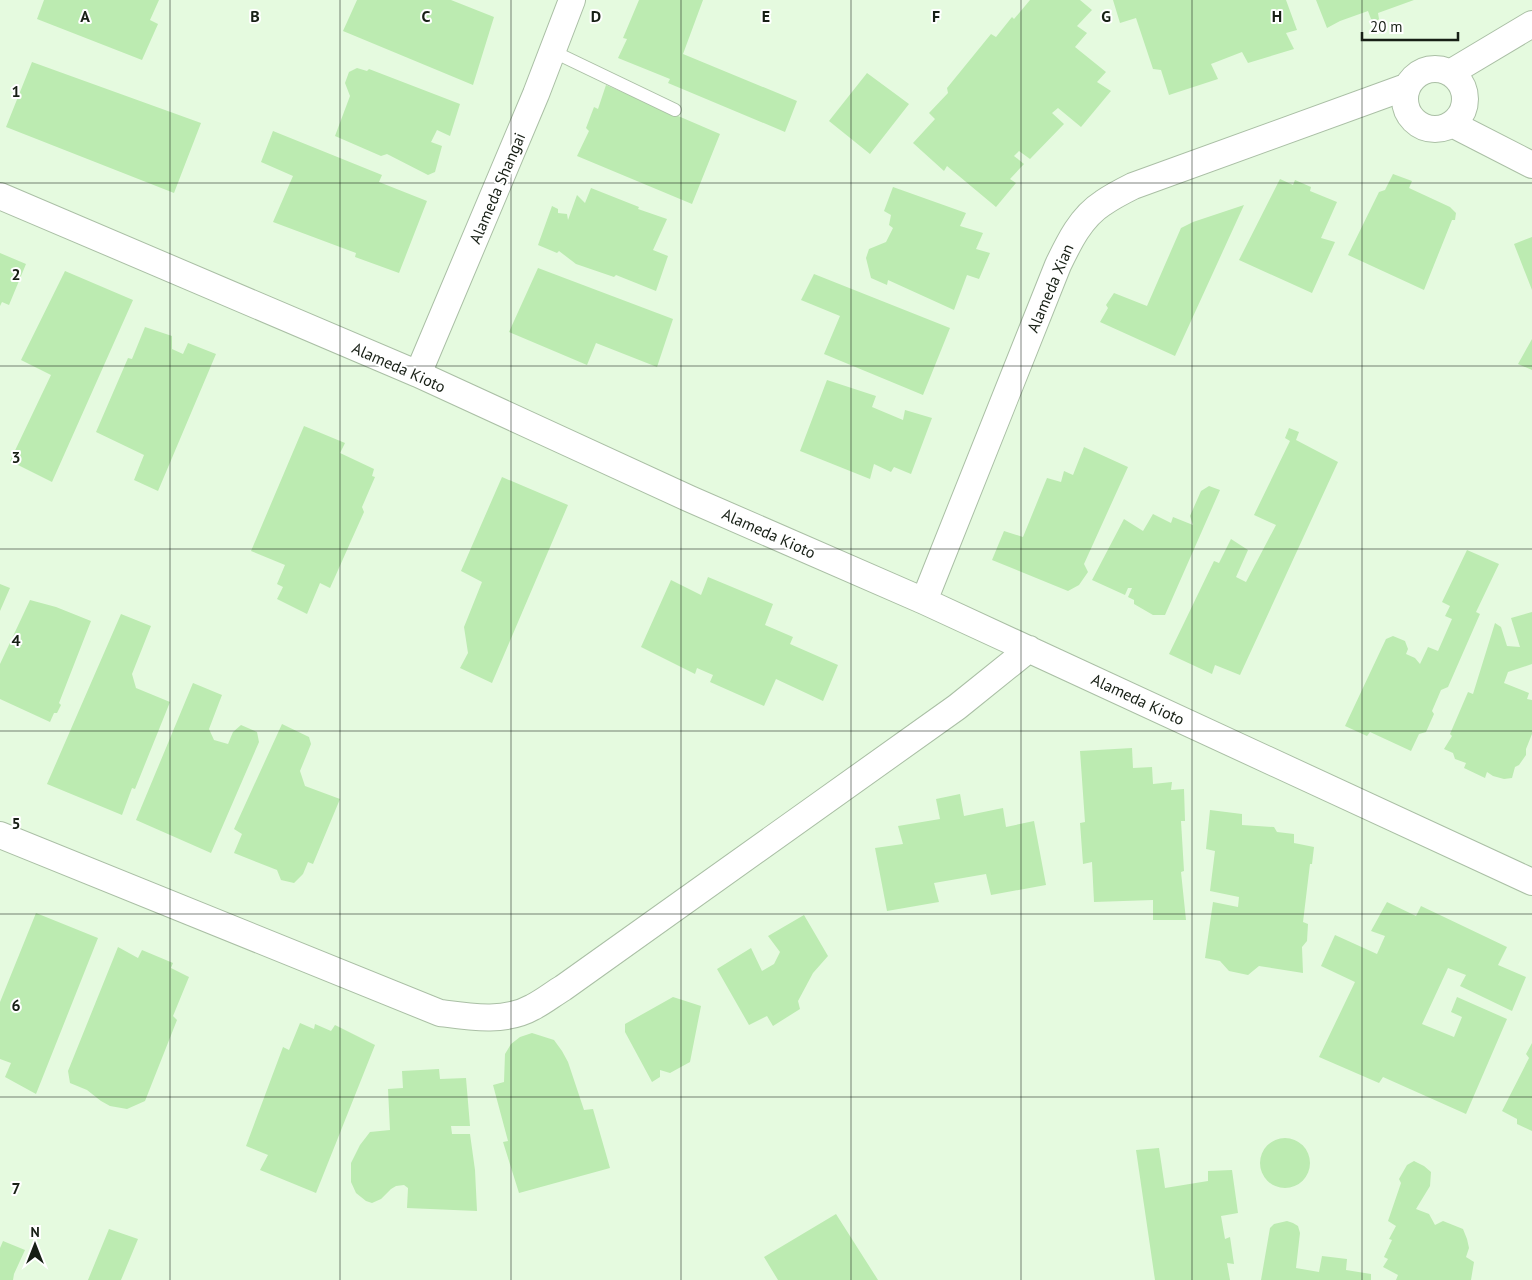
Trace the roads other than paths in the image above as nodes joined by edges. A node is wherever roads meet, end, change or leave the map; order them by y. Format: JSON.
{"nodes":[{"id":1,"x":572,"y":0,"type":"edge"},
{"id":2,"x":1532,"y":24,"type":"edge"},
{"id":3,"x":552,"y":51,"type":"junction"},
{"id":4,"x":1450,"y":73,"type":"junction"},
{"id":5,"x":1406,"y":87,"type":"junction"},
{"id":6,"x":675,"y":110,"type":"dead end"},
{"id":7,"x":1452,"y":124,"type":"junction"},
{"id":8,"x":1532,"y":165,"type":"edge"},
{"id":9,"x":0,"y":196,"type":"edge"},
{"id":10,"x":418,"y":374,"type":"junction"},
{"id":11,"x":924,"y":601,"type":"junction"},
{"id":12,"x":1029,"y":649,"type":"junction"},
{"id":13,"x":0,"y":835,"type":"edge"},
{"id":14,"x":1532,"y":882,"type":"edge"}],
"edges":[{"from":1,"to":3,"type":"street","name":"Alameda Shangai"},
{"from":2,"to":4,"type":"street"},
{"from":3,"to":6,"type":"lane"},
{"from":3,"to":10,"type":"street","name":"Alameda Shangai"},
{"from":4,"to":5,"type":"street"},
{"from":4,"to":7,"type":"street"},
{"from":5,"to":7,"type":"street"},
{"from":5,"to":11,"type":"street","name":"Alameda Xian"},
{"from":7,"to":8,"type":"street"},
{"from":9,"to":10,"type":"street","name":"Alameda Kioto"},
{"from":10,"to":11,"type":"street","name":"Alameda Kioto"},
{"from":11,"to":12,"type":"street","name":"Alameda Kioto"},
{"from":12,"to":13,"type":"street"},
{"from":12,"to":14,"type":"street","name":"Alameda Kioto"}]}
